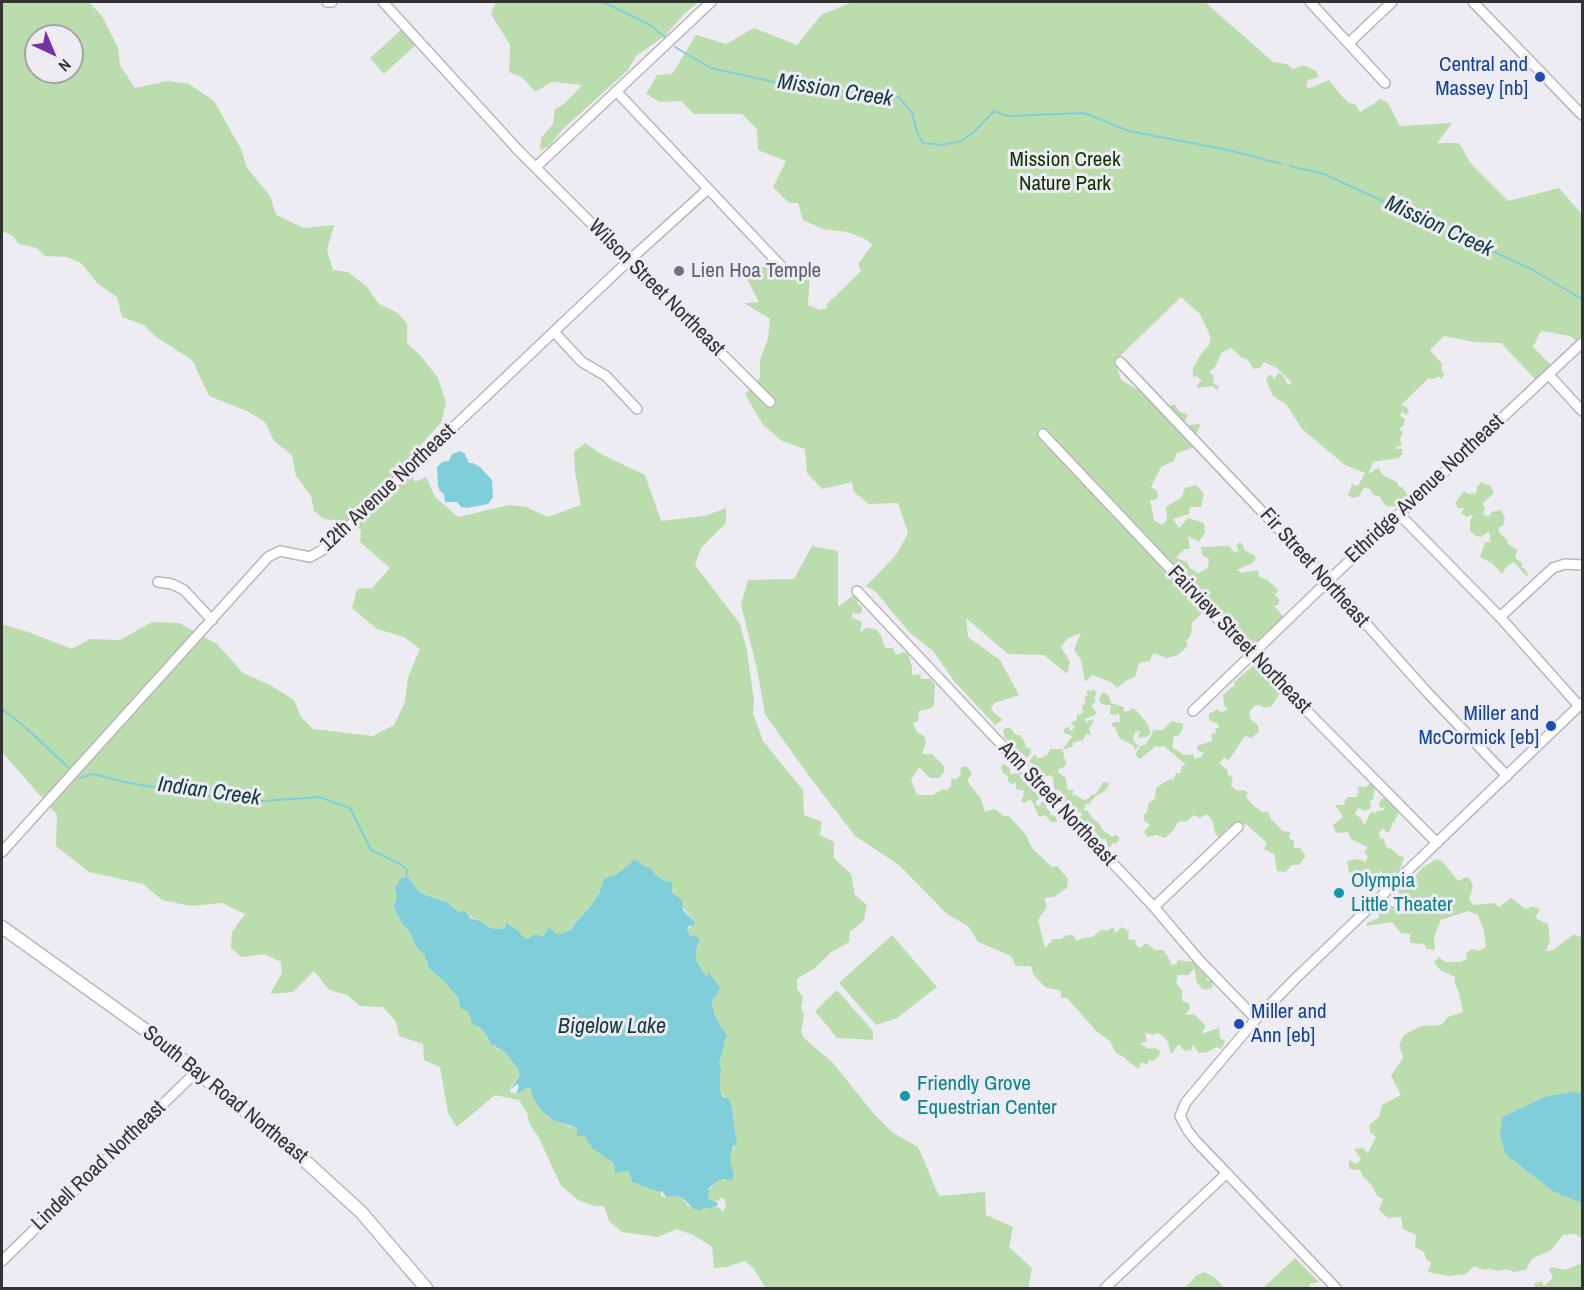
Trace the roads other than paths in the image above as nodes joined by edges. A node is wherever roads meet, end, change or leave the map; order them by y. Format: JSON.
{"nodes":[{"id":1,"x":327,"y":2,"type":"edge"},
{"id":2,"x":332,"y":2,"type":"edge"},
{"id":3,"x":383,"y":2,"type":"edge"},
{"id":4,"x":711,"y":2,"type":"edge"},
{"id":5,"x":1310,"y":2,"type":"edge"},
{"id":6,"x":1392,"y":2,"type":"edge"},
{"id":7,"x":1480,"y":3,"type":"edge"},
{"id":8,"x":1350,"y":42,"type":"junction"},
{"id":9,"x":1385,"y":83,"type":"dead end"},
{"id":10,"x":616,"y":91,"type":"junction"},
{"id":11,"x":1582,"y":115,"type":"edge"},
{"id":12,"x":539,"y":170,"type":"junction"},
{"id":13,"x":708,"y":189,"type":"junction"},
{"id":14,"x":630,"y":262,"type":"junction"},
{"id":15,"x":781,"y":266,"type":"dead end"},
{"id":16,"x":554,"y":332,"type":"junction"},
{"id":17,"x":1582,"y":343,"type":"edge"},
{"id":18,"x":1120,"y":362,"type":"dead end"},
{"id":19,"x":1549,"y":375,"type":"junction"},
{"id":20,"x":770,"y":402,"type":"dead end"},
{"id":21,"x":637,"y":409,"type":"dead end"},
{"id":22,"x":1582,"y":411,"type":"edge"},
{"id":23,"x":1043,"y":434,"type":"dead end"},
{"id":24,"x":1399,"y":514,"type":"junction"},
{"id":25,"x":1581,"y":565,"type":"edge"},
{"id":26,"x":1328,"y":581,"type":"junction"},
{"id":27,"x":158,"y":582,"type":"dead end"},
{"id":28,"x":857,"y":591,"type":"dead end"},
{"id":29,"x":1500,"y":617,"type":"junction"},
{"id":30,"x":212,"y":620,"type":"junction"},
{"id":31,"x":1251,"y":653,"type":"junction"},
{"id":32,"x":1581,"y":705,"type":"edge"},
{"id":33,"x":1193,"y":711,"type":"dead end"},
{"id":34,"x":1507,"y":776,"type":"junction"},
{"id":35,"x":1238,"y":826,"type":"dead end"},
{"id":36,"x":1437,"y":843,"type":"junction"},
{"id":37,"x":2,"y":852,"type":"edge"},
{"id":38,"x":1154,"y":907,"type":"junction"},
{"id":39,"x":2,"y":927,"type":"edge"},
{"id":40,"x":1256,"y":1019,"type":"junction"},
{"id":41,"x":197,"y":1071,"type":"junction"},
{"id":42,"x":1227,"y":1173,"type":"junction"},
{"id":43,"x":2,"y":1261,"type":"edge"},
{"id":44,"x":426,"y":1288,"type":"edge"},
{"id":45,"x":1105,"y":1288,"type":"edge"},
{"id":46,"x":1336,"y":1288,"type":"edge"}],
"edges":[{"from":1,"to":2,"type":"street"},
{"from":3,"to":12,"type":"street","name":"Wilson Street Northeast"},
{"from":4,"to":10,"type":"street"},
{"from":5,"to":8,"type":"street"},
{"from":6,"to":8,"type":"street"},
{"from":7,"to":11,"type":"street"},
{"from":8,"to":9,"type":"street"},
{"from":10,"to":12,"type":"street"},
{"from":10,"to":13,"type":"street"},
{"from":12,"to":14,"type":"street","name":"Wilson Street Northeast"},
{"from":13,"to":14,"type":"street","name":"12th Avenue Northeast"},
{"from":13,"to":15,"type":"street"},
{"from":14,"to":16,"type":"street","name":"12th Avenue Northeast"},
{"from":14,"to":20,"type":"street","name":"Wilson Street Northeast"},
{"from":16,"to":21,"type":"street"},
{"from":16,"to":30,"type":"street","name":"12th Avenue Northeast"},
{"from":17,"to":19,"type":"street","name":"Ethridge Avenue Northeast"},
{"from":18,"to":26,"type":"street","name":"Fir Street Northeast"},
{"from":19,"to":22,"type":"street"},
{"from":19,"to":24,"type":"street","name":"Ethridge Avenue Northeast"},
{"from":23,"to":31,"type":"street","name":"Fairview Street Northeast"},
{"from":24,"to":26,"type":"street","name":"Ethridge Avenue Northeast"},
{"from":24,"to":29,"type":"street"},
{"from":25,"to":29,"type":"street"},
{"from":26,"to":31,"type":"street","name":"Ethridge Avenue Northeast"},
{"from":26,"to":34,"type":"street","name":"Fir Street Northeast"},
{"from":27,"to":30,"type":"street"},
{"from":28,"to":38,"type":"street","name":"Ann Street Northeast"},
{"from":29,"to":32,"type":"street"},
{"from":30,"to":37,"type":"street","name":"12th Avenue Northeast"},
{"from":31,"to":33,"type":"street","name":"Ethridge Avenue Northeast"},
{"from":31,"to":36,"type":"street","name":"Fairview Street Northeast"},
{"from":32,"to":34,"type":"street"},
{"from":34,"to":36,"type":"street"},
{"from":35,"to":38,"type":"street"},
{"from":36,"to":40,"type":"street"},
{"from":38,"to":40,"type":"street","name":"Ann Street Northeast"},
{"from":39,"to":41,"type":"street","name":"South Bay Road Northeast"},
{"from":40,"to":42,"type":"street"},
{"from":41,"to":43,"type":"street","name":"Lindell Road Northeast"},
{"from":41,"to":44,"type":"street","name":"South Bay Road Northeast"},
{"from":42,"to":45,"type":"street"},
{"from":42,"to":46,"type":"street"}]}
